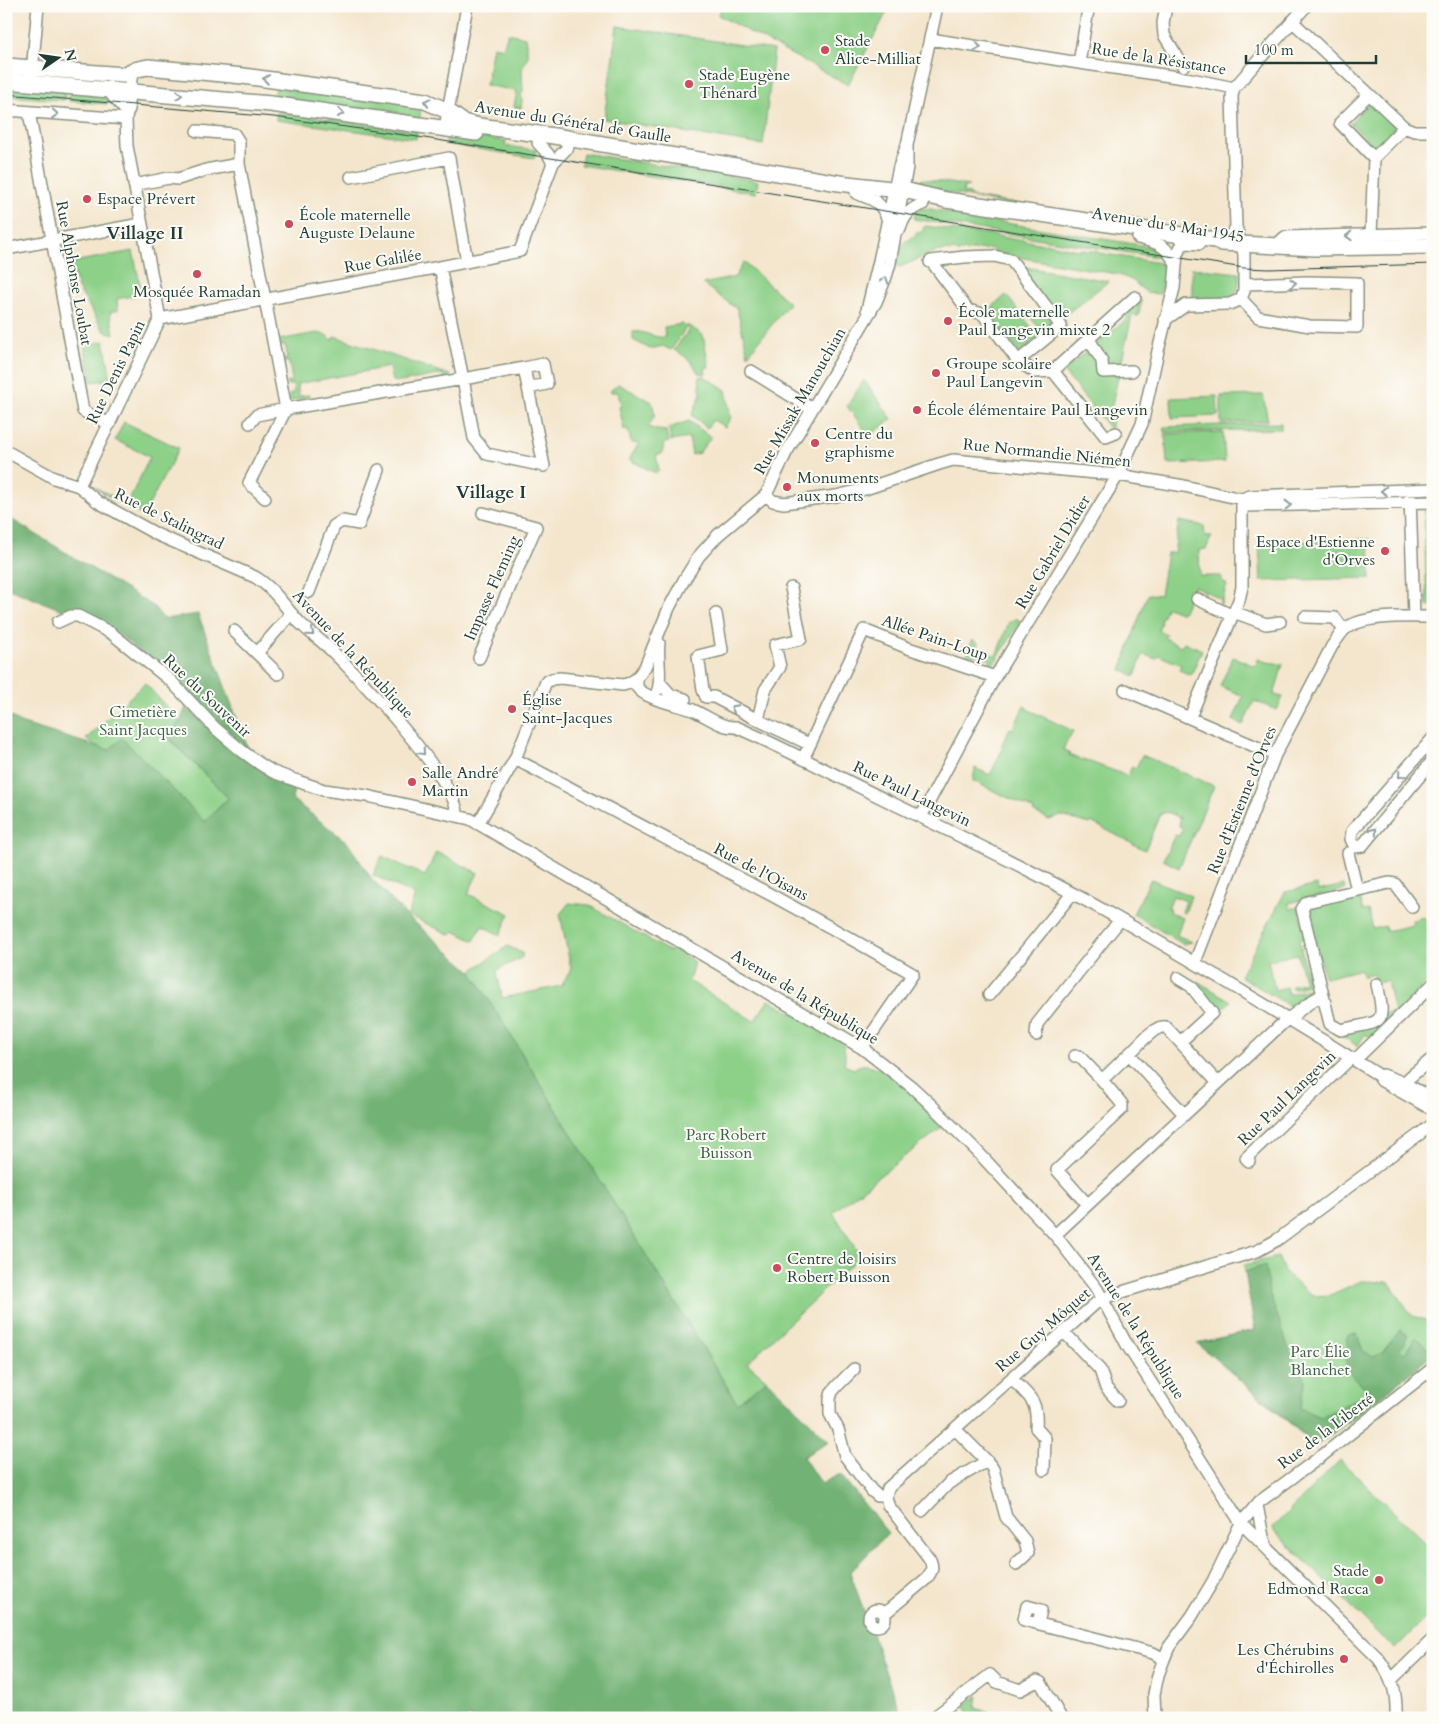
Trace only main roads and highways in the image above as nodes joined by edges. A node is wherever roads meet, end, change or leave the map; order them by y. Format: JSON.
{"nodes":[{"id":1,"x":6,"y":66,"type":"edge"},
{"id":2,"x":32,"y":76,"type":"junction"},
{"id":3,"x":6,"y":81,"type":"edge"},
{"id":4,"x":109,"y":89,"type":"junction"},
{"id":5,"x":127,"y":114,"type":"road end"},
{"id":6,"x":569,"y":143,"type":"junction"},
{"id":7,"x":856,"y":190,"type":"junction"},
{"id":8,"x":897,"y":195,"type":"junction"},
{"id":9,"x":1433,"y":246,"type":"edge"},
{"id":10,"x":1242,"y":249,"type":"junction"},
{"id":11,"x":1433,"y":252,"type":"edge"}],
"edges":[{"from":1,"to":2,"type":"main road","name":"Avenue du Général de Gaulle"},
{"from":2,"to":3,"type":"main road","name":"Avenue du Général de Gaulle"},
{"from":2,"to":4,"type":"main road","name":"Avenue du Général de Gaulle"},
{"from":6,"to":2,"type":"main road","name":"Avenue du Général de Gaulle","one_way":true},
{"from":4,"to":5,"type":"main road"},
{"from":4,"to":6,"type":"main road","name":"Avenue du Général de Gaulle","one_way":true},
{"from":6,"to":7,"type":"main road","name":"Avenue du Général de Gaulle"},
{"from":6,"to":7,"type":"main road","name":"Avenue du Général de Gaulle"},
{"from":7,"to":8,"type":"main road","name":"Avenue du Général de Gaulle"},
{"from":8,"to":10,"type":"main road","name":"Avenue du 8 Mai 1945"},
{"from":8,"to":10,"type":"main road","name":"Avenue du 8 Mai 1945"},
{"from":9,"to":10,"type":"main road","name":"Avenue du 8 Mai 1945"},
{"from":10,"to":11,"type":"main road","name":"Avenue du 8 Mai 1945"}]}
